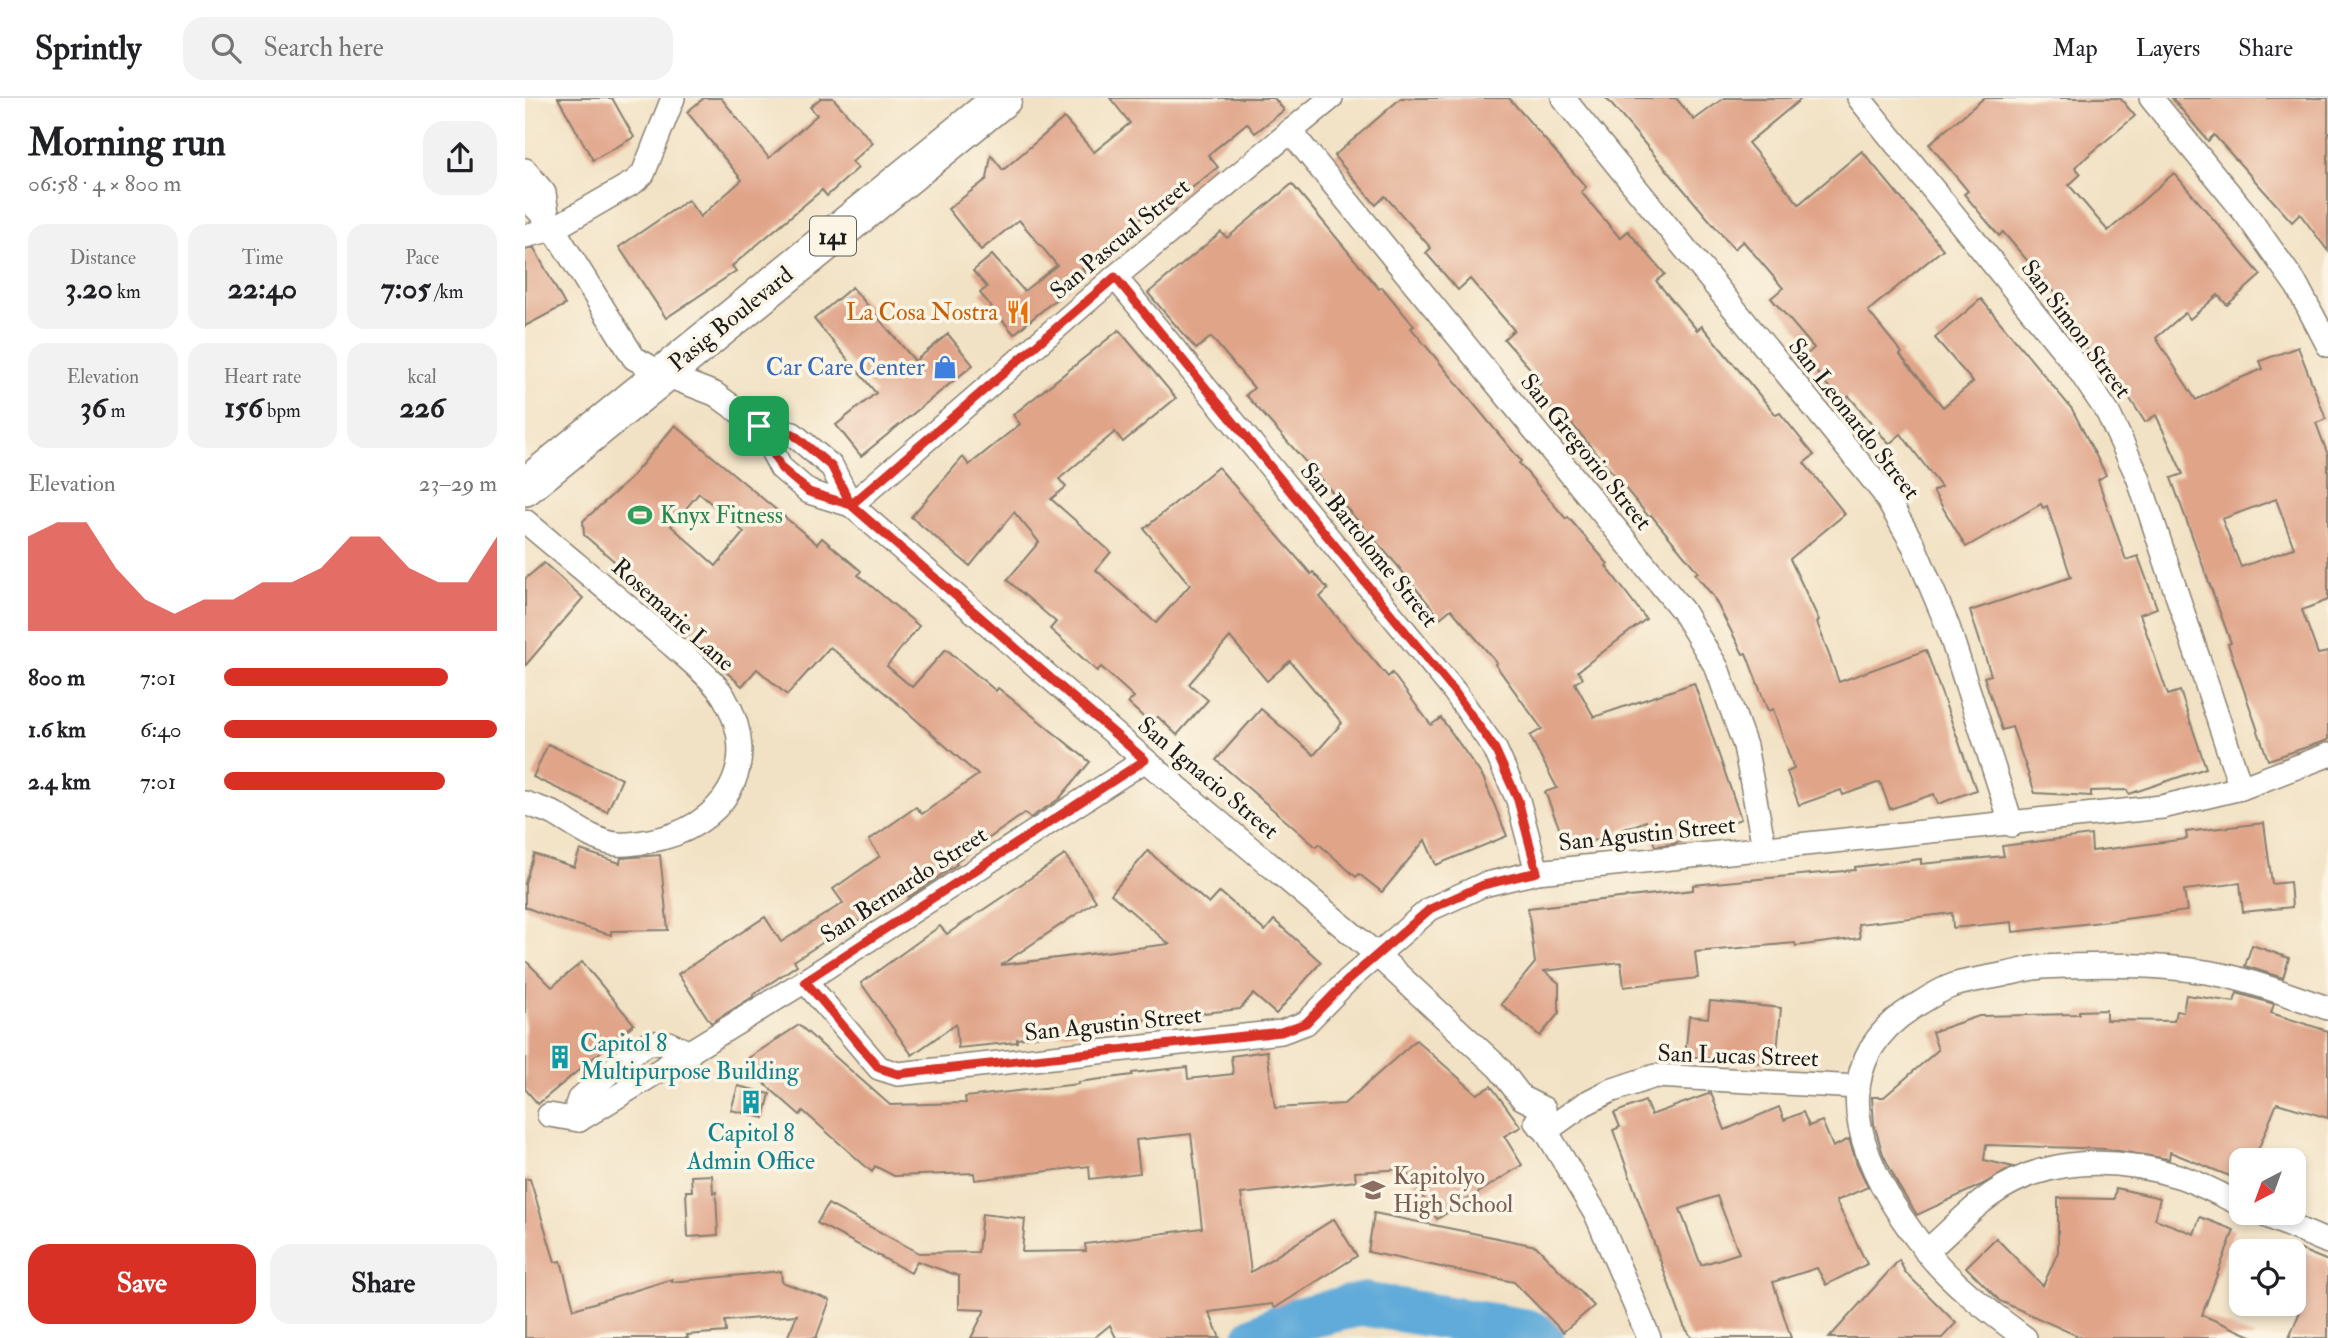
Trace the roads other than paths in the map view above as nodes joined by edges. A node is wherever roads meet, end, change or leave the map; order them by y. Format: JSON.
{"nodes":[{"id":1,"x":673,"y":98,"type":"edge"},
{"id":2,"x":1003,"y":98,"type":"edge"},
{"id":3,"x":1331,"y":98,"type":"edge"},
{"id":4,"x":1563,"y":98,"type":"edge"},
{"id":5,"x":1859,"y":98,"type":"edge"},
{"id":6,"x":2151,"y":98,"type":"edge"},
{"id":7,"x":1290,"y":131,"type":"junction"},
{"id":8,"x":525,"y":170,"type":"edge"},
{"id":9,"x":525,"y":191,"type":"edge"},
{"id":10,"x":550,"y":225,"type":"junction"},
{"id":11,"x":525,"y":236,"type":"edge"},
{"id":12,"x":1115,"y":277,"type":"junction"},
{"id":13,"x":2328,"y":345,"type":"edge"},
{"id":14,"x":663,"y":374,"type":"junction"},
{"id":15,"x":759,"y":426,"type":"junction"},
{"id":16,"x":525,"y":487,"type":"edge"},
{"id":17,"x":851,"y":505,"type":"junction"},
{"id":18,"x":525,"y":521,"type":"edge"},
{"id":19,"x":2328,"y":755,"type":"edge"},
{"id":20,"x":1145,"y":760,"type":"junction"},
{"id":21,"x":2241,"y":788,"type":"junction"},
{"id":22,"x":525,"y":803,"type":"edge"},
{"id":23,"x":2012,"y":825,"type":"junction"},
{"id":24,"x":1764,"y":847,"type":"junction"},
{"id":25,"x":1537,"y":872,"type":"junction"},
{"id":26,"x":1376,"y":954,"type":"junction"},
{"id":27,"x":805,"y":981,"type":"junction"},
{"id":28,"x":2328,"y":1008,"type":"edge"},
{"id":29,"x":1858,"y":1087,"type":"junction"},
{"id":30,"x":549,"y":1115,"type":"dead end"},
{"id":31,"x":1544,"y":1129,"type":"junction"},
{"id":32,"x":2229,"y":1199,"type":"edge"},
{"id":33,"x":2288,"y":1225,"type":"edge"},
{"id":34,"x":2328,"y":1242,"type":"edge"},
{"id":35,"x":1926,"y":1252,"type":"junction"},
{"id":36,"x":1647,"y":1330,"type":"edge"},
{"id":37,"x":2025,"y":1338,"type":"edge"}],
"edges":[{"from":1,"to":10,"type":"street"},
{"from":2,"to":14,"type":"main road","name":"Pasig Boulevard","number":"141"},
{"from":3,"to":7,"type":"street","name":"San Pascual Street"},
{"from":4,"to":23,"type":"street","name":"San Leonardo Street"},
{"from":5,"to":21,"type":"street","name":"San Simon Street"},
{"from":6,"to":13,"type":"street"},
{"from":7,"to":12,"type":"street","name":"San Pascual Street"},
{"from":7,"to":24,"type":"street","name":"San Gregorio Street"},
{"from":8,"to":10,"type":"street"},
{"from":9,"to":10,"type":"street"},
{"from":10,"to":11,"type":"street"},
{"from":10,"to":14,"type":"street","name":"San Ignacio Street"},
{"from":12,"to":17,"type":"street","name":"San Pascual Street"},
{"from":12,"to":25,"type":"street","name":"San Bartolome Street"},
{"from":14,"to":15,"type":"street","name":"San Ignacio Street"},
{"from":14,"to":16,"type":"main road","name":"Pasig Boulevard","number":"141"},
{"from":15,"to":17,"type":"street","name":"San Ignacio Street"},
{"from":15,"to":17,"type":"street","name":"San Ignacio Street"},
{"from":17,"to":20,"type":"street","name":"San Ignacio Street"},
{"from":18,"to":22,"type":"street","name":"Rosemarie Lane"},
{"from":19,"to":21,"type":"street","name":"San Agustin Street"},
{"from":20,"to":26,"type":"street","name":"San Ignacio Street"},
{"from":20,"to":27,"type":"street","name":"San Bernardo Street"},
{"from":21,"to":23,"type":"street","name":"San Agustin Street"},
{"from":23,"to":24,"type":"street","name":"San Agustin Street"},
{"from":24,"to":25,"type":"street","name":"San Agustin Street"},
{"from":25,"to":26,"type":"street","name":"San Agustin Street"},
{"from":26,"to":27,"type":"street","name":"San Agustin Street"},
{"from":26,"to":31,"type":"street","name":"San Ignacio Street"},
{"from":27,"to":30,"type":"street","name":"San Bernardo Street"},
{"from":28,"to":29,"type":"street"},
{"from":29,"to":31,"type":"street","name":"San Lucas Street"},
{"from":29,"to":35,"type":"street"},
{"from":31,"to":36,"type":"street","name":"San Ignacio Street"},
{"from":32,"to":35,"type":"street"},
{"from":33,"to":34,"type":"street"},
{"from":35,"to":37,"type":"street"}]}
